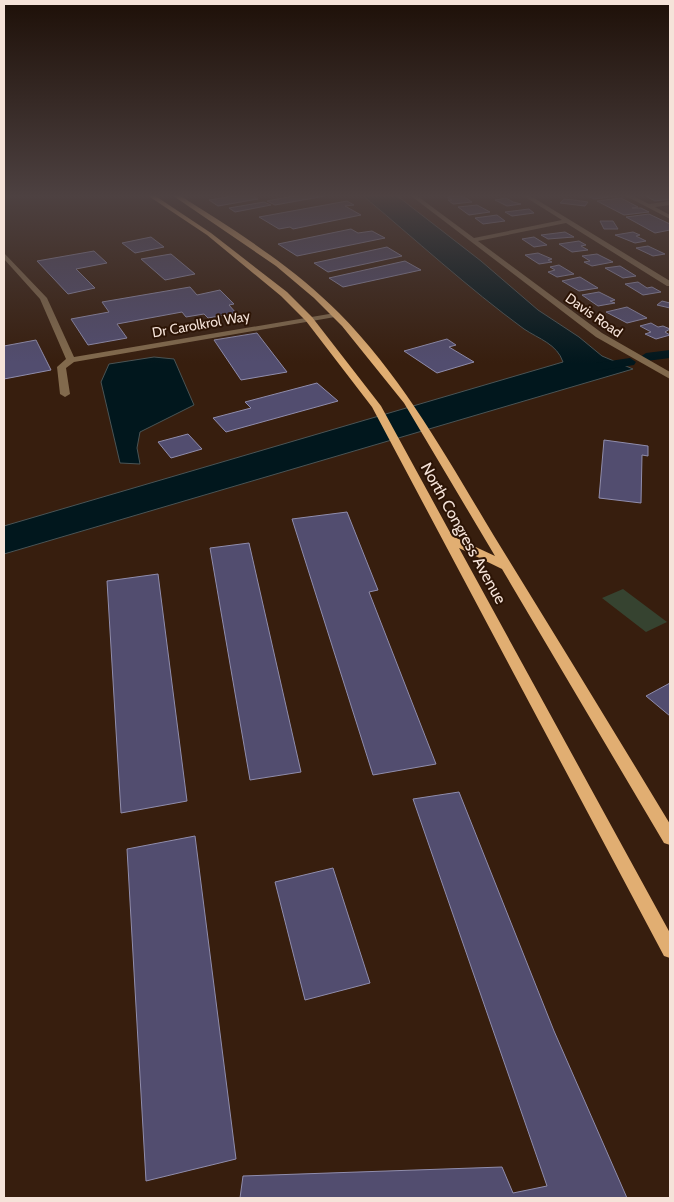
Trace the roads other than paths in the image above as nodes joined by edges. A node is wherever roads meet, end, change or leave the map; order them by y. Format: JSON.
{"nodes":[{"id":1,"x":231,"y":251,"type":"edge"},
{"id":2,"x":259,"y":251,"type":"edge"},
{"id":3,"x":487,"y":251,"type":"edge"},
{"id":4,"x":617,"y":251,"type":"edge"},
{"id":5,"x":4,"y":255,"type":"edge"},
{"id":6,"x":670,"y":284,"type":"edge"},
{"id":7,"x":336,"y":315,"type":"junction"},
{"id":8,"x":309,"y":319,"type":"junction"},
{"id":9,"x":72,"y":360,"type":"junction"},
{"id":10,"x":670,"y":376,"type":"edge"},
{"id":11,"x":65,"y":394,"type":"dead end"},
{"id":12,"x":447,"y":538,"type":"junction"},
{"id":13,"x":506,"y":566,"type":"junction"},
{"id":14,"x":670,"y":838,"type":"edge"},
{"id":15,"x":670,"y":950,"type":"edge"}],
"edges":[{"from":1,"to":8,"type":"main road","name":"North Congress Avenue"},
{"from":2,"to":7,"type":"main road","name":"North Congress Avenue"},
{"from":3,"to":10,"type":"street","name":"Davis Road"},
{"from":4,"to":6,"type":"street"},
{"from":5,"to":9,"type":"street"},
{"from":7,"to":8,"type":"street","name":"Dr Carolkrol Way"},
{"from":7,"to":13,"type":"main road","name":"North Congress Avenue"},
{"from":8,"to":9,"type":"street","name":"Dr Carolkrol Way"},
{"from":8,"to":12,"type":"main road","name":"North Congress Avenue"},
{"from":9,"to":11,"type":"street"},
{"from":12,"to":13,"type":"main road"},
{"from":12,"to":15,"type":"main road","name":"North Congress Avenue"},
{"from":13,"to":14,"type":"main road","name":"North Congress Avenue"}]}
